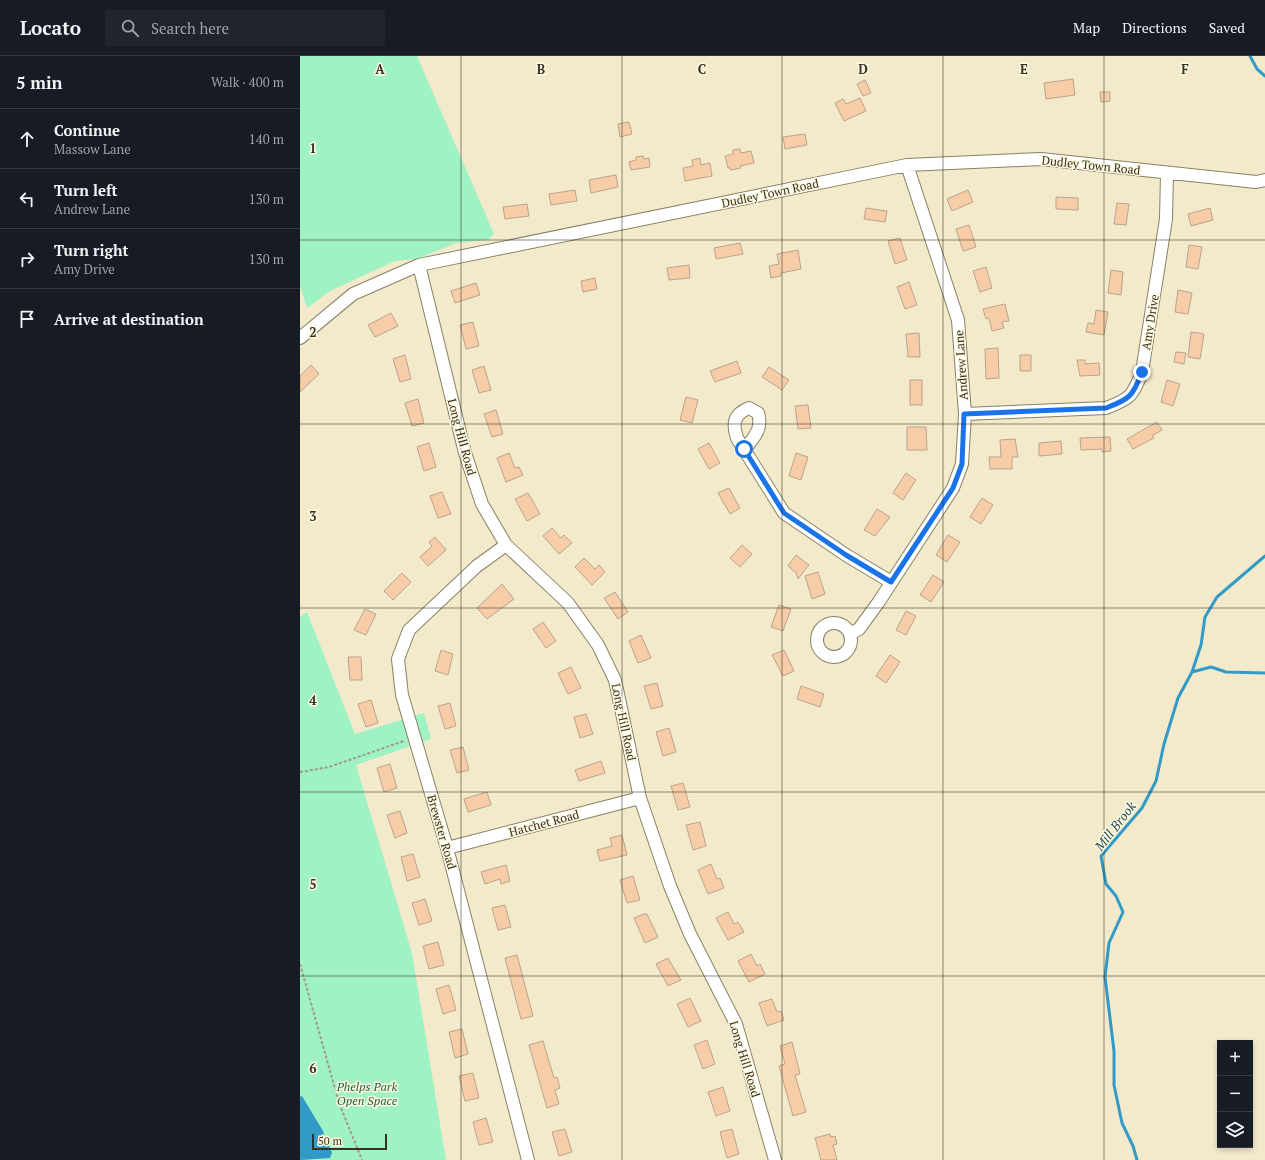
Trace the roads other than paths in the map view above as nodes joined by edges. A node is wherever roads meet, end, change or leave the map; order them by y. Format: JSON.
{"nodes":[{"id":1,"x":907,"y":165,"type":"junction"},
{"id":2,"x":1167,"y":173,"type":"junction"},
{"id":3,"x":1265,"y":180,"type":"edge"},
{"id":4,"x":419,"y":265,"type":"junction"},
{"id":5,"x":300,"y":338,"type":"edge"},
{"id":6,"x":964,"y":414,"type":"junction"},
{"id":7,"x":744,"y":449,"type":"dead end"},
{"id":8,"x":506,"y":545,"type":"junction"},
{"id":9,"x":891,"y":582,"type":"junction"},
{"id":10,"x":850,"y":634,"type":"dead end"},
{"id":11,"x":640,"y":798,"type":"junction"},
{"id":12,"x":447,"y":848,"type":"junction"},
{"id":13,"x":528,"y":1160,"type":"edge"},
{"id":14,"x":774,"y":1160,"type":"edge"}],
"edges":[{"from":1,"to":2,"type":"street","name":"Dudley Town Road"},
{"from":1,"to":4,"type":"street","name":"Dudley Town Road"},
{"from":1,"to":6,"type":"street","name":"Andrew Lane"},
{"from":2,"to":3,"type":"street","name":"Dudley Town Road"},
{"from":2,"to":6,"type":"street","name":"Amy Drive"},
{"from":4,"to":5,"type":"street","name":"Dudley Town Road"},
{"from":4,"to":8,"type":"street","name":"Long Hill Road"},
{"from":6,"to":9,"type":"street","name":"Andrew Lane"},
{"from":7,"to":9,"type":"street"},
{"from":8,"to":11,"type":"street","name":"Long Hill Road"},
{"from":8,"to":12,"type":"street","name":"Brewster Road"},
{"from":9,"to":10,"type":"street","name":"Andrew Lane"},
{"from":11,"to":12,"type":"street","name":"Hatchet Road"},
{"from":11,"to":14,"type":"street","name":"Long Hill Road"},
{"from":12,"to":13,"type":"street","name":"Brewster Road"}]}
